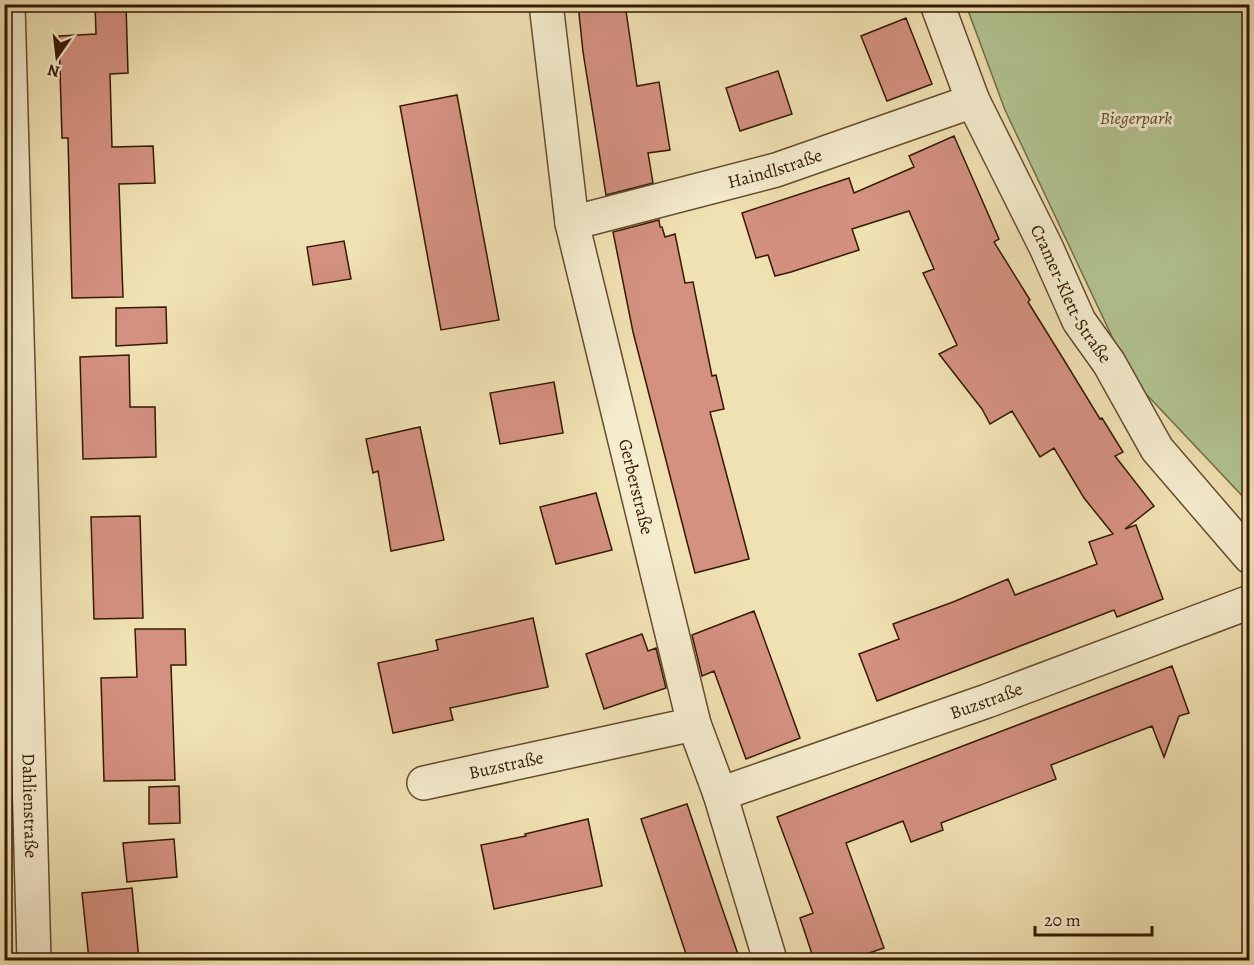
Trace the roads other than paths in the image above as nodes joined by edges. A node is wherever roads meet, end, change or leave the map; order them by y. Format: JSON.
{"nodes":[{"id":1,"x":8,"y":4,"type":"edge"},
{"id":2,"x":546,"y":4,"type":"edge"},
{"id":3,"x":937,"y":4,"type":"edge"},
{"id":4,"x":973,"y":101,"type":"junction"},
{"id":5,"x":572,"y":223,"type":"junction"},
{"id":6,"x":1250,"y":557,"type":"edge"},
{"id":7,"x":1250,"y":602,"type":"edge"},
{"id":8,"x":694,"y":724,"type":"junction"},
{"id":9,"x":424,"y":783,"type":"dead end"},
{"id":10,"x":720,"y":794,"type":"junction"},
{"id":11,"x":18,"y":904,"type":"edge"},
{"id":12,"x":34,"y":960,"type":"edge"},
{"id":13,"x":770,"y":960,"type":"edge"}],
"edges":[{"from":1,"to":11,"type":"street","name":"Dahlienstraße"},
{"from":2,"to":5,"type":"street","name":"Gerberstraße"},
{"from":3,"to":4,"type":"street","name":"Cramer-Klett-Straße"},
{"from":4,"to":5,"type":"street","name":"Haindlstraße"},
{"from":4,"to":6,"type":"street","name":"Cramer-Klett-Straße"},
{"from":5,"to":8,"type":"street","name":"Gerberstraße"},
{"from":7,"to":10,"type":"street","name":"Buzstraße"},
{"from":8,"to":9,"type":"street","name":"Buzstraße"},
{"from":8,"to":10,"type":"street","name":"Gerberstraße"},
{"from":10,"to":13,"type":"street","name":"Gerberstraße"},
{"from":11,"to":12,"type":"street","name":"Dahlienstraße"}]}
